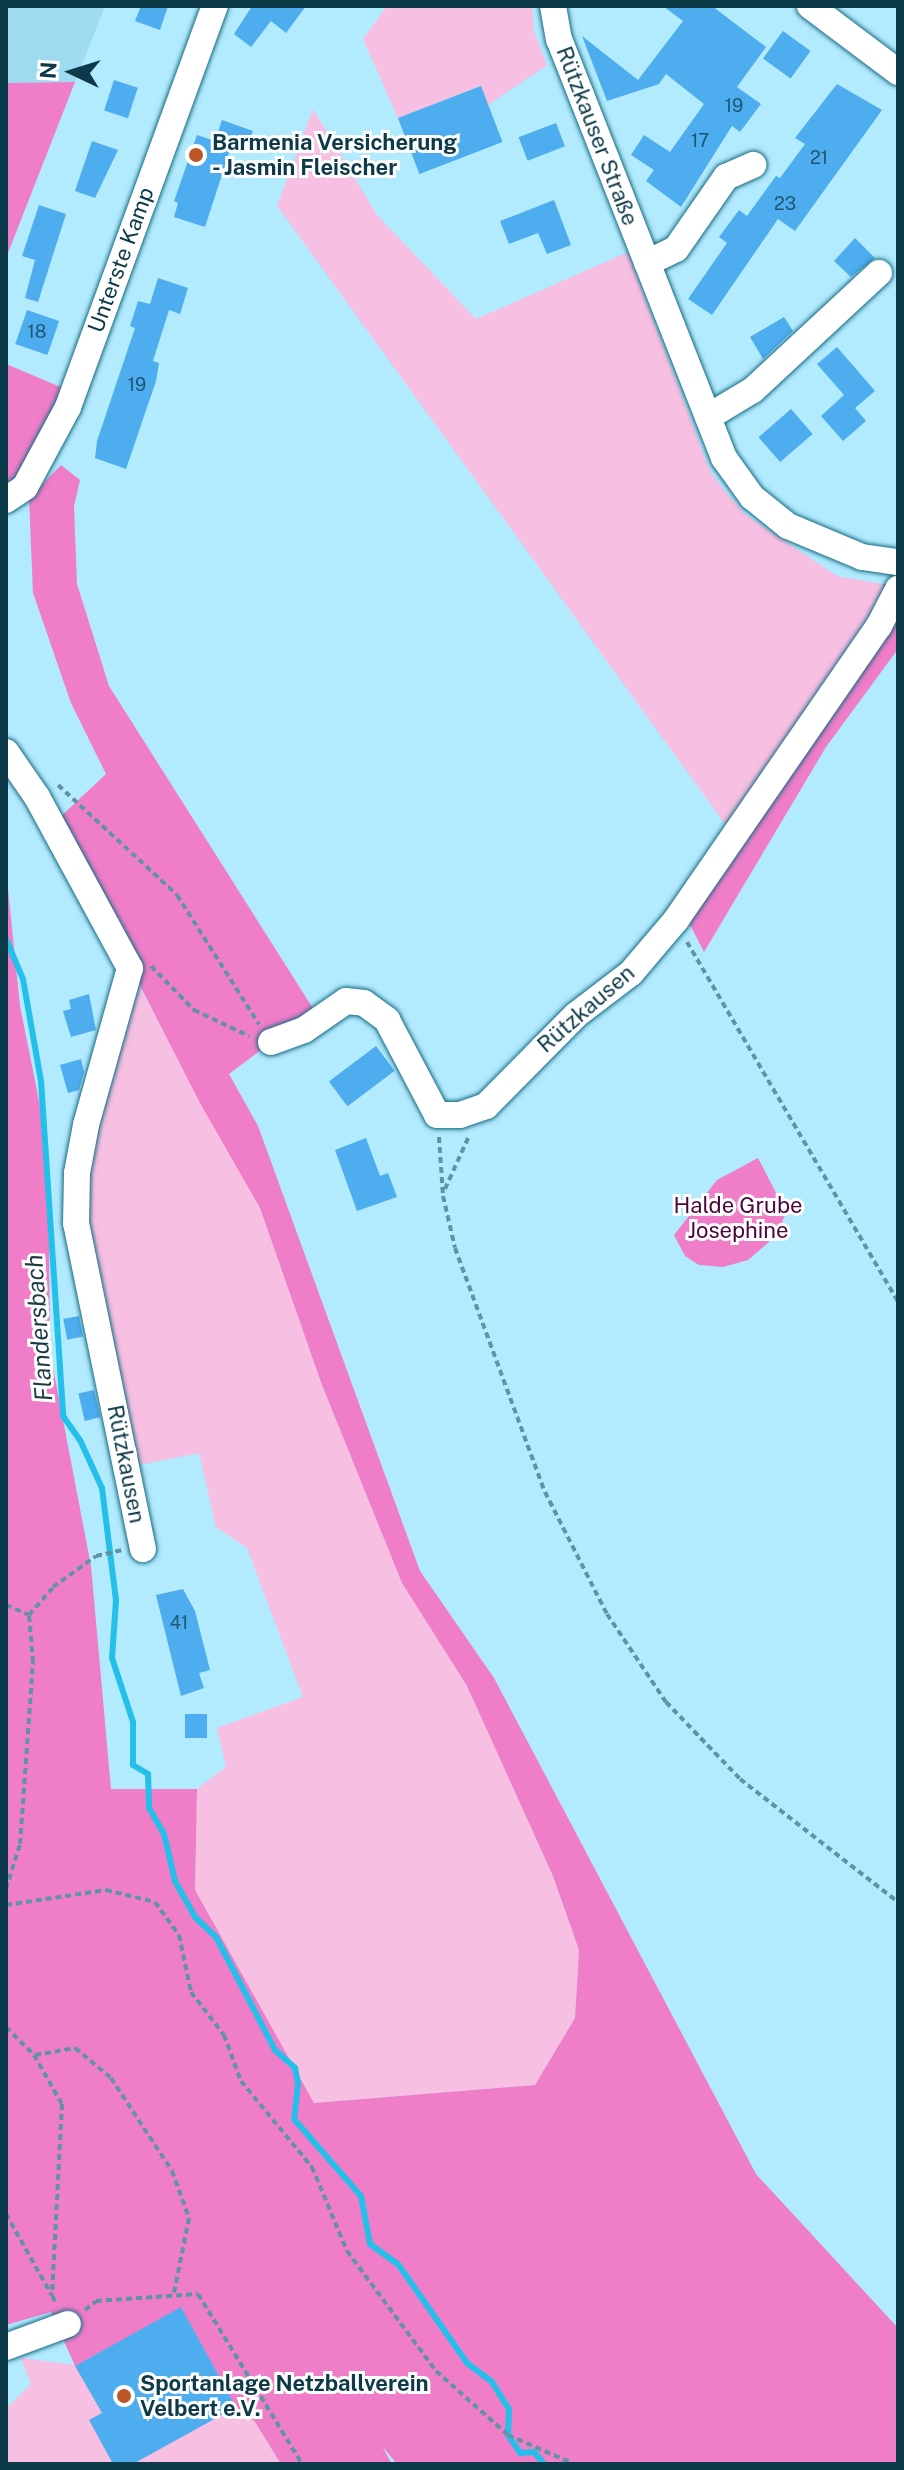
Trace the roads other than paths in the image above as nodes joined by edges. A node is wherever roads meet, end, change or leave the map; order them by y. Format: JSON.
{"nodes":[{"id":1,"x":215,"y":6,"type":"edge"},
{"id":2,"x":553,"y":6,"type":"edge"},
{"id":3,"x":810,"y":6,"type":"edge"},
{"id":4,"x":898,"y":72,"type":"edge"},
{"id":5,"x":753,"y":165,"type":"dead end"},
{"id":6,"x":647,"y":263,"type":"junction"},
{"id":7,"x":879,"y":273,"type":"dead end"},
{"id":8,"x":708,"y":417,"type":"junction"},
{"id":9,"x":6,"y":500,"type":"edge"},
{"id":10,"x":898,"y":562,"type":"edge"},
{"id":11,"x":898,"y":589,"type":"edge"},
{"id":12,"x":6,"y":752,"type":"edge"},
{"id":13,"x":271,"y":1042,"type":"road end"},
{"id":14,"x":132,"y":1550,"type":"road end"},
{"id":15,"x":68,"y":2324,"type":"road end"},
{"id":16,"x":6,"y":2347,"type":"edge"}],
"edges":[{"from":1,"to":9,"type":"street","name":"Unterste Kamp"},
{"from":2,"to":6,"type":"street","name":"Rützkauser Straße"},
{"from":3,"to":4,"type":"street"},
{"from":5,"to":6,"type":"street"},
{"from":6,"to":8,"type":"street","name":"Rützkauser Straße"},
{"from":7,"to":8,"type":"street"},
{"from":8,"to":10,"type":"street","name":"Rützkauser Straße"},
{"from":11,"to":13,"type":"street","name":"Rützkausen"},
{"from":12,"to":14,"type":"street","name":"Rützkausen"},
{"from":15,"to":16,"type":"street"}]}
